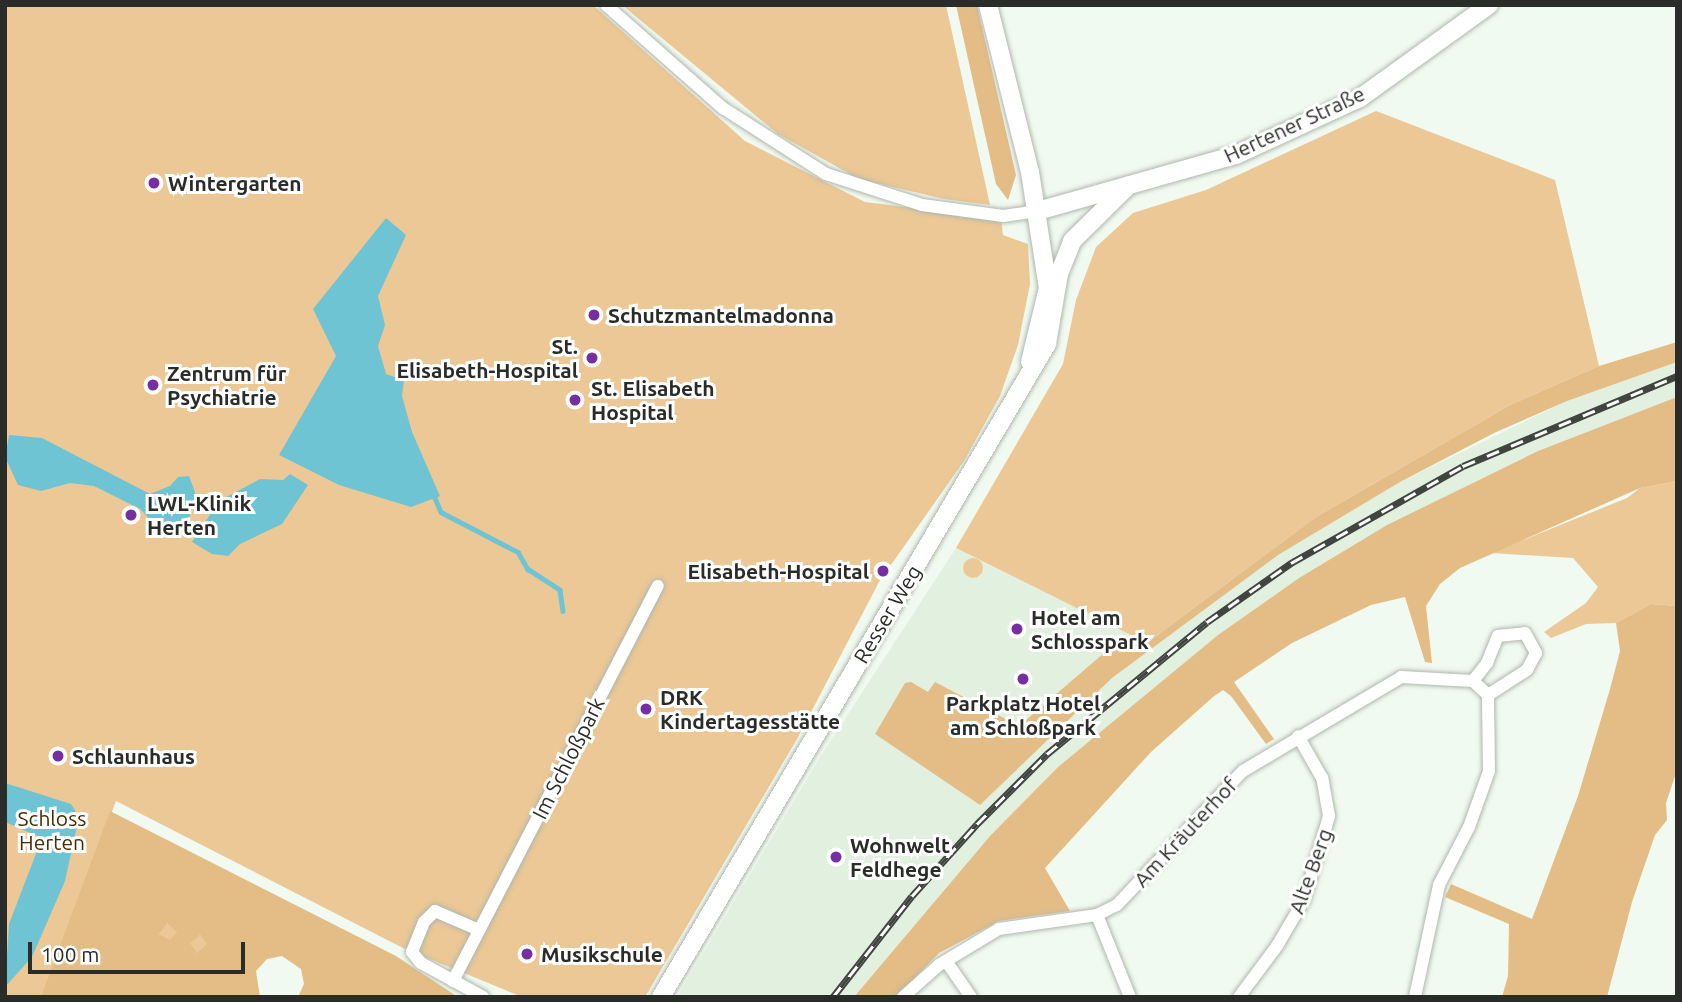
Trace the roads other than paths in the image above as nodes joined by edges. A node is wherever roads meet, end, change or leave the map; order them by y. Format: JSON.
{"nodes":[{"id":1,"x":606,"y":5,"type":"edge"},
{"id":2,"x":988,"y":5,"type":"edge"},
{"id":3,"x":1489,"y":5,"type":"edge"},
{"id":4,"x":1129,"y":185,"type":"junction"},
{"id":5,"x":1038,"y":211,"type":"junction"},
{"id":6,"x":1027,"y":376,"type":"junction"},
{"id":7,"x":657,"y":586,"type":"dead end"},
{"id":8,"x":1473,"y":681,"type":"junction"},
{"id":9,"x":1488,"y":695,"type":"junction"},
{"id":10,"x":1298,"y":736,"type":"junction"},
{"id":11,"x":1097,"y":915,"type":"junction"},
{"id":12,"x":479,"y":930,"type":"junction"},
{"id":13,"x":947,"y":961,"type":"junction"},
{"id":14,"x":453,"y":981,"type":"junction"},
{"id":15,"x":482,"y":997,"type":"edge"},
{"id":16,"x":661,"y":997,"type":"edge"},
{"id":17,"x":903,"y":997,"type":"edge"},
{"id":18,"x":971,"y":997,"type":"edge"},
{"id":19,"x":1130,"y":997,"type":"edge"},
{"id":20,"x":1239,"y":997,"type":"edge"},
{"id":21,"x":1415,"y":997,"type":"edge"}],
"edges":[{"from":1,"to":5,"type":"street"},
{"from":2,"to":5,"type":"main road","name":"Resser Weg"},
{"from":3,"to":4,"type":"main road","name":"Hertener Straße"},
{"from":4,"to":5,"type":"main road","name":"Hertener Straße"},
{"from":4,"to":6,"type":"main road","name":"Resser Weg"},
{"from":5,"to":6,"type":"main road","name":"Resser Weg"},
{"from":6,"to":16,"type":"main road","name":"Resser Weg"},
{"from":7,"to":12,"type":"street","name":"Im Schloßpark"},
{"from":8,"to":9,"type":"street"},
{"from":8,"to":9,"type":"street"},
{"from":8,"to":10,"type":"street","name":"Am Kräuterhof"},
{"from":9,"to":21,"type":"street"},
{"from":10,"to":11,"type":"street","name":"Am Kräuterhof"},
{"from":10,"to":20,"type":"street","name":"Alte Berg"},
{"from":11,"to":13,"type":"street","name":"Am Kräuterhof"},
{"from":11,"to":19,"type":"street"},
{"from":12,"to":14,"type":"street","name":"Im Schloßpark"},
{"from":12,"to":14,"type":"street"},
{"from":13,"to":17,"type":"street","name":"Am Kräuterhof"},
{"from":13,"to":18,"type":"street"},
{"from":14,"to":15,"type":"street"}]}
